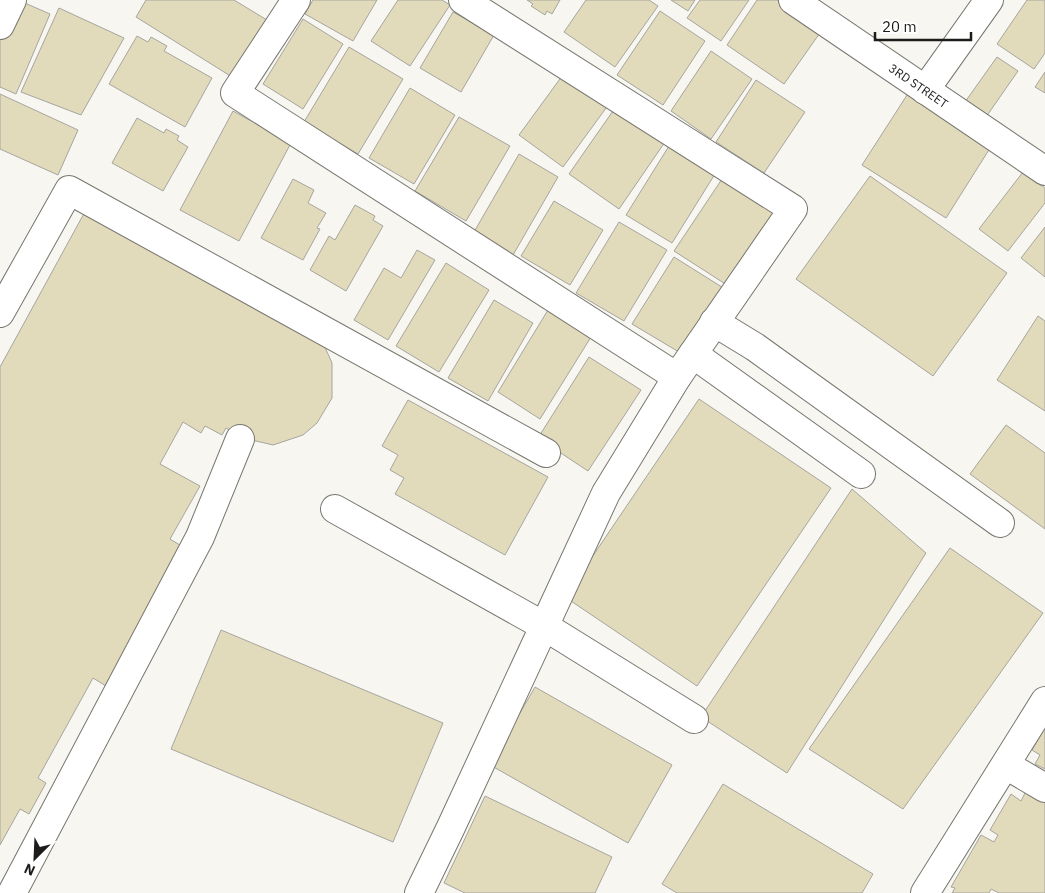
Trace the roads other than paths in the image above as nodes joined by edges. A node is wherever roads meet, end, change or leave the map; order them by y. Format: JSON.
{"nodes":[{"id":1,"x":12,"y":0,"type":"edge"},
{"id":2,"x":296,"y":0,"type":"edge"},
{"id":3,"x":463,"y":0,"type":"edge"},
{"id":4,"x":793,"y":0,"type":"edge"},
{"id":5,"x":989,"y":0,"type":"edge"},
{"id":6,"x":0,"y":25,"type":"edge"},
{"id":7,"x":926,"y":90,"type":"junction"},
{"id":8,"x":1045,"y":171,"type":"edge"},
{"id":9,"x":0,"y":313,"type":"edge"},
{"id":10,"x":714,"y":322,"type":"junction"},
{"id":11,"x":693,"y":354,"type":"junction"},
{"id":12,"x":677,"y":377,"type":"junction"},
{"id":13,"x":240,"y":439,"type":"dead end"},
{"id":14,"x":546,"y":454,"type":"dead end"},
{"id":15,"x":861,"y":474,"type":"dead end"},
{"id":16,"x":335,"y":509,"type":"dead end"},
{"id":17,"x":1000,"y":522,"type":"dead end"},
{"id":18,"x":544,"y":626,"type":"junction"},
{"id":19,"x":1045,"y":701,"type":"edge"},
{"id":20,"x":694,"y":719,"type":"dead end"},
{"id":21,"x":1006,"y":765,"type":"junction"},
{"id":22,"x":1045,"y":788,"type":"edge"},
{"id":23,"x":12,"y":893,"type":"edge"},
{"id":24,"x":419,"y":893,"type":"edge"},
{"id":25,"x":925,"y":893,"type":"edge"}],
"edges":[{"from":1,"to":6,"type":"street"},
{"from":2,"to":12,"type":"street"},
{"from":3,"to":10,"type":"street"},
{"from":4,"to":7,"type":"street","name":"3RD STREET"},
{"from":5,"to":7,"type":"street"},
{"from":7,"to":8,"type":"street","name":"3RD STREET"},
{"from":9,"to":14,"type":"street"},
{"from":10,"to":11,"type":"street"},
{"from":10,"to":17,"type":"street"},
{"from":11,"to":12,"type":"street"},
{"from":11,"to":15,"type":"street"},
{"from":12,"to":18,"type":"street"},
{"from":13,"to":23,"type":"street"},
{"from":16,"to":18,"type":"street"},
{"from":18,"to":20,"type":"street"},
{"from":18,"to":24,"type":"street"},
{"from":19,"to":21,"type":"street"},
{"from":21,"to":22,"type":"street"},
{"from":21,"to":25,"type":"street"}]}
